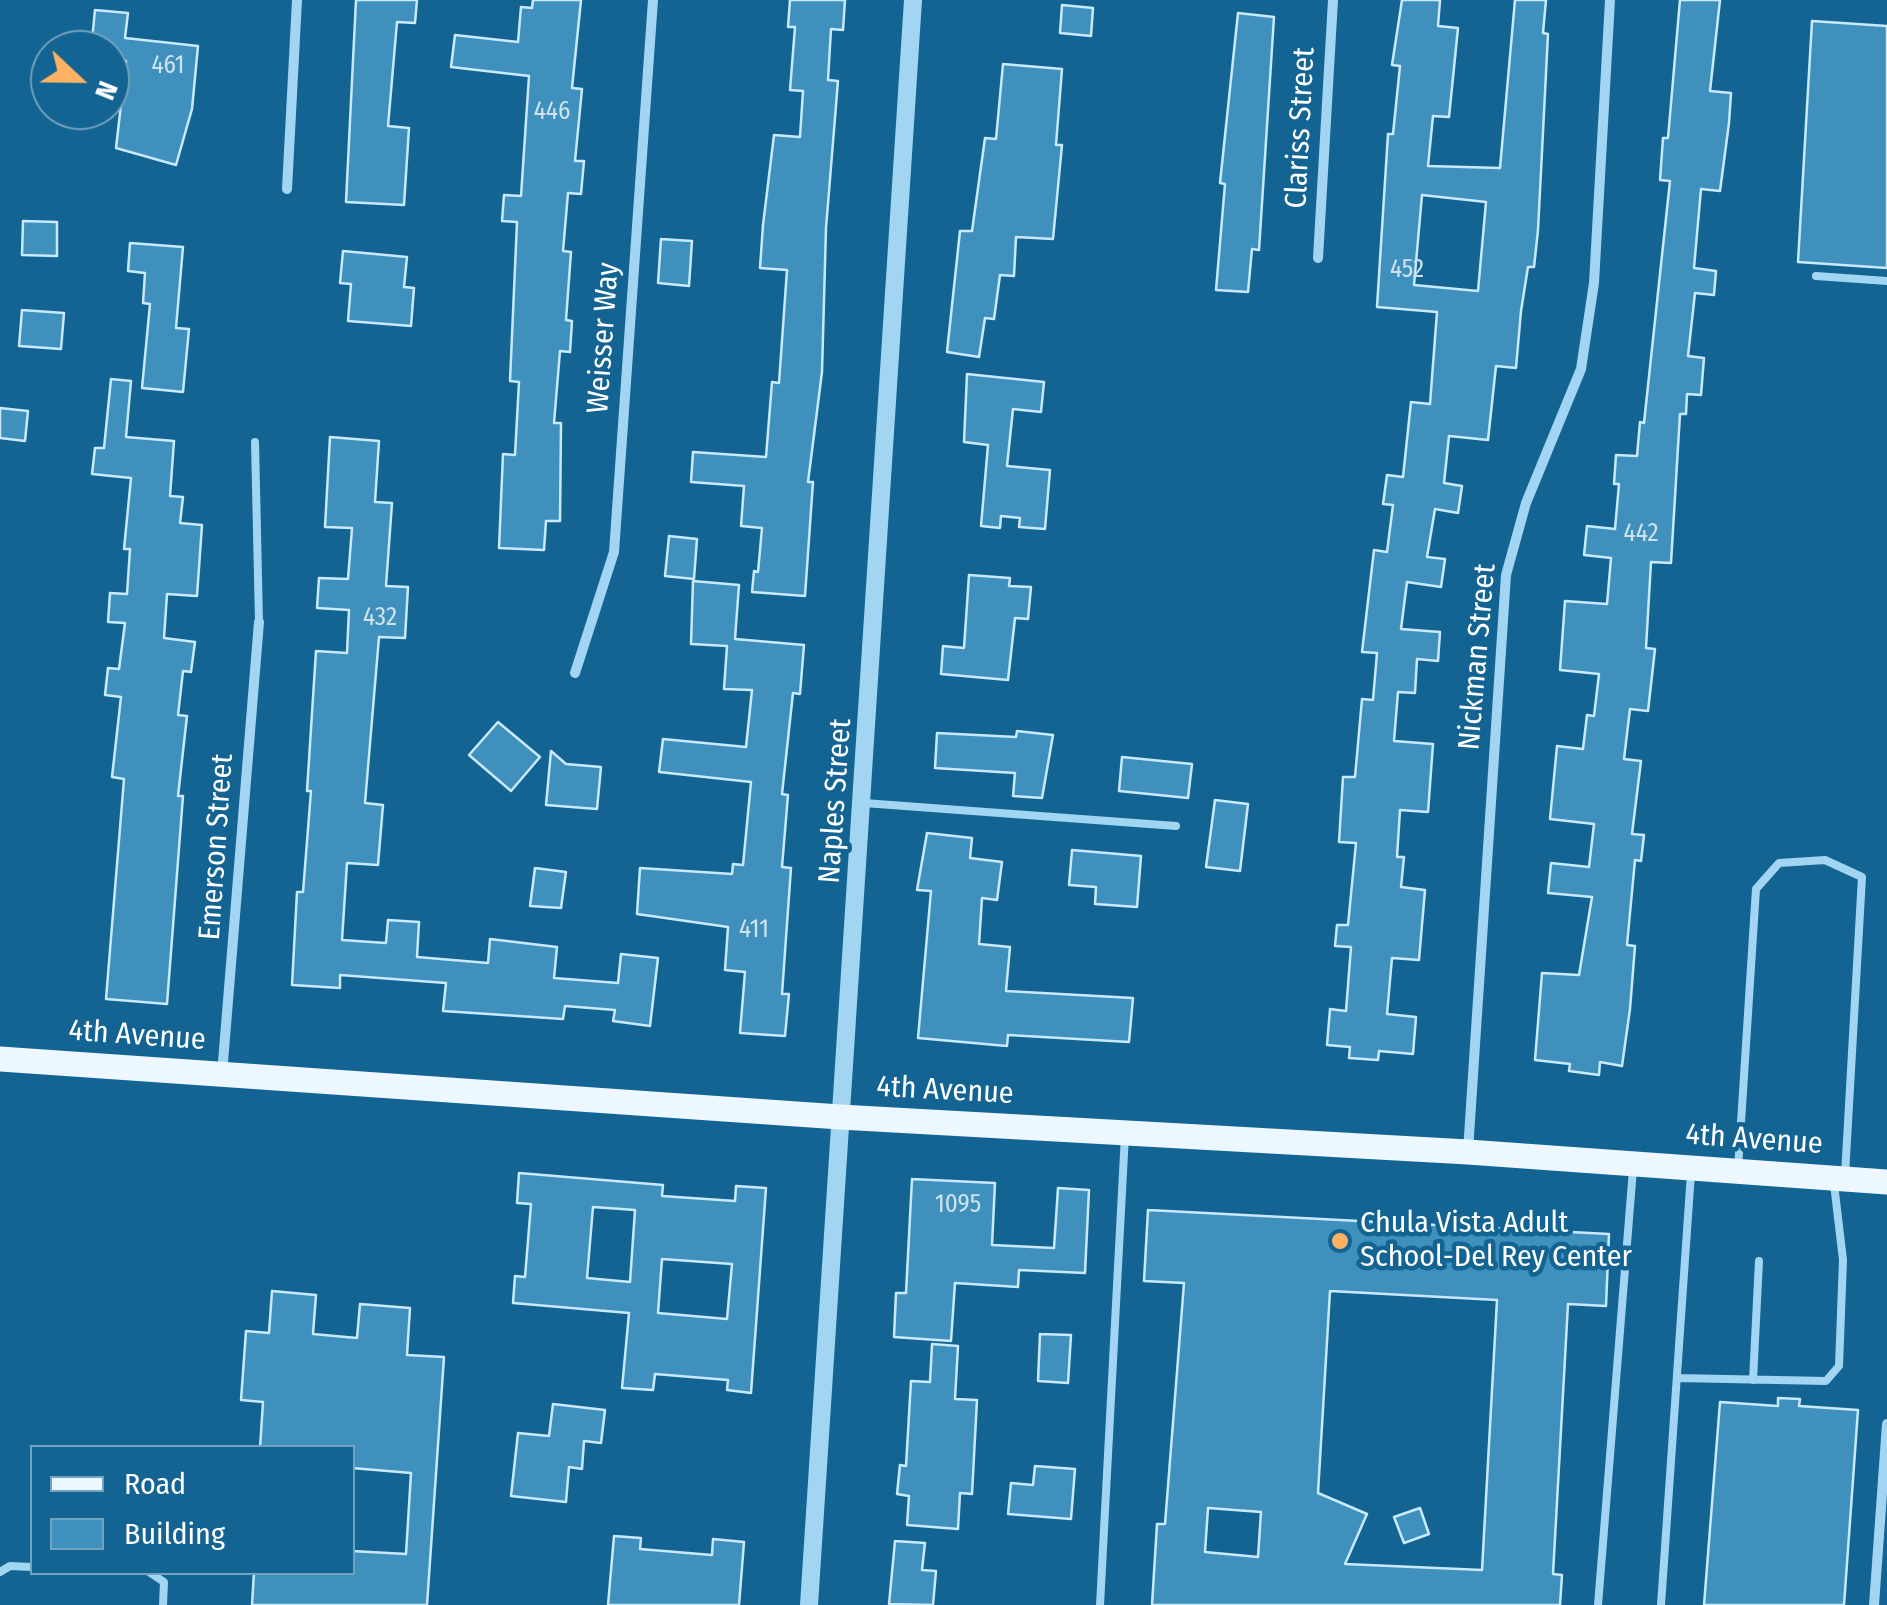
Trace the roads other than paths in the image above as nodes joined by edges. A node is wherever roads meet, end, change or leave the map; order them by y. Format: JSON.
{"nodes":[{"id":1,"x":297,"y":0,"type":"edge"},
{"id":2,"x":654,"y":0,"type":"edge"},
{"id":3,"x":913,"y":0,"type":"edge"},
{"id":4,"x":1333,"y":0,"type":"edge"},
{"id":5,"x":1610,"y":0,"type":"edge"},
{"id":6,"x":287,"y":190,"type":"dead end"},
{"id":7,"x":1318,"y":258,"type":"dead end"},
{"id":8,"x":1816,"y":276,"type":"dead end"},
{"id":9,"x":1887,"y":281,"type":"edge"},
{"id":10,"x":255,"y":442,"type":"dead end"},
{"id":11,"x":258,"y":622,"type":"joint"},
{"id":12,"x":575,"y":673,"type":"dead end"},
{"id":13,"x":864,"y":803,"type":"junction"},
{"id":14,"x":1176,"y":826,"type":"dead end"},
{"id":15,"x":0,"y":1059,"type":"edge"},
{"id":16,"x":222,"y":1075,"type":"junction"},
{"id":17,"x":840,"y":1117,"type":"junction"},
{"id":18,"x":1125,"y":1134,"type":"junction"},
{"id":19,"x":1468,"y":1152,"type":"junction"},
{"id":20,"x":1633,"y":1164,"type":"junction"},
{"id":21,"x":1691,"y":1168,"type":"junction"},
{"id":22,"x":1738,"y":1172,"type":"junction"},
{"id":23,"x":1839,"y":1179,"type":"junction"},
{"id":24,"x":1887,"y":1182,"type":"edge"},
{"id":25,"x":1759,"y":1261,"type":"dead end"},
{"id":26,"x":1678,"y":1378,"type":"junction"},
{"id":27,"x":1753,"y":1380,"type":"junction"},
{"id":28,"x":1887,"y":1424,"type":"edge"},
{"id":29,"x":1886,"y":1472,"type":"edge"},
{"id":30,"x":30,"y":1567,"type":"edge"},
{"id":31,"x":0,"y":1572,"type":"edge"},
{"id":32,"x":154,"y":1575,"type":"edge"},
{"id":33,"x":163,"y":1605,"type":"edge"},
{"id":34,"x":809,"y":1605,"type":"edge"},
{"id":35,"x":1100,"y":1605,"type":"edge"},
{"id":36,"x":1598,"y":1605,"type":"edge"},
{"id":37,"x":1661,"y":1605,"type":"edge"},
{"id":38,"x":1874,"y":1605,"type":"edge"}],
"edges":[{"from":1,"to":6,"type":"street"},
{"from":2,"to":12,"type":"street","name":"Weisser Way"},
{"from":3,"to":13,"type":"street","name":"Naples Street"},
{"from":4,"to":7,"type":"street","name":"Clariss Street"},
{"from":5,"to":19,"type":"street","name":"Nickman Street"},
{"from":8,"to":9,"type":"lane"},
{"from":10,"to":11,"type":"lane"},
{"from":11,"to":16,"type":"street","name":"Emerson Street"},
{"from":13,"to":14,"type":"lane"},
{"from":13,"to":17,"type":"street","name":"Naples Street"},
{"from":15,"to":16,"type":"main road","name":"4th Avenue"},
{"from":16,"to":17,"type":"main road","name":"4th Avenue"},
{"from":17,"to":18,"type":"main road","name":"4th Avenue"},
{"from":17,"to":34,"type":"street","name":"Naples Street"},
{"from":18,"to":19,"type":"main road","name":"4th Avenue"},
{"from":18,"to":35,"type":"lane"},
{"from":19,"to":20,"type":"main road","name":"4th Avenue"},
{"from":20,"to":21,"type":"main road","name":"4th Avenue"},
{"from":20,"to":36,"type":"lane"},
{"from":21,"to":22,"type":"main road","name":"4th Avenue"},
{"from":21,"to":26,"type":"lane"},
{"from":22,"to":23,"type":"main road","name":"4th Avenue"},
{"from":22,"to":23,"type":"lane"},
{"from":23,"to":24,"type":"main road","name":"4th Avenue"},
{"from":23,"to":27,"type":"lane"},
{"from":25,"to":27,"type":"lane"},
{"from":26,"to":27,"type":"lane"},
{"from":26,"to":37,"type":"lane"},
{"from":28,"to":29,"type":"street"},
{"from":29,"to":38,"type":"street"},
{"from":30,"to":31,"type":"lane"},
{"from":32,"to":33,"type":"lane"}]}
